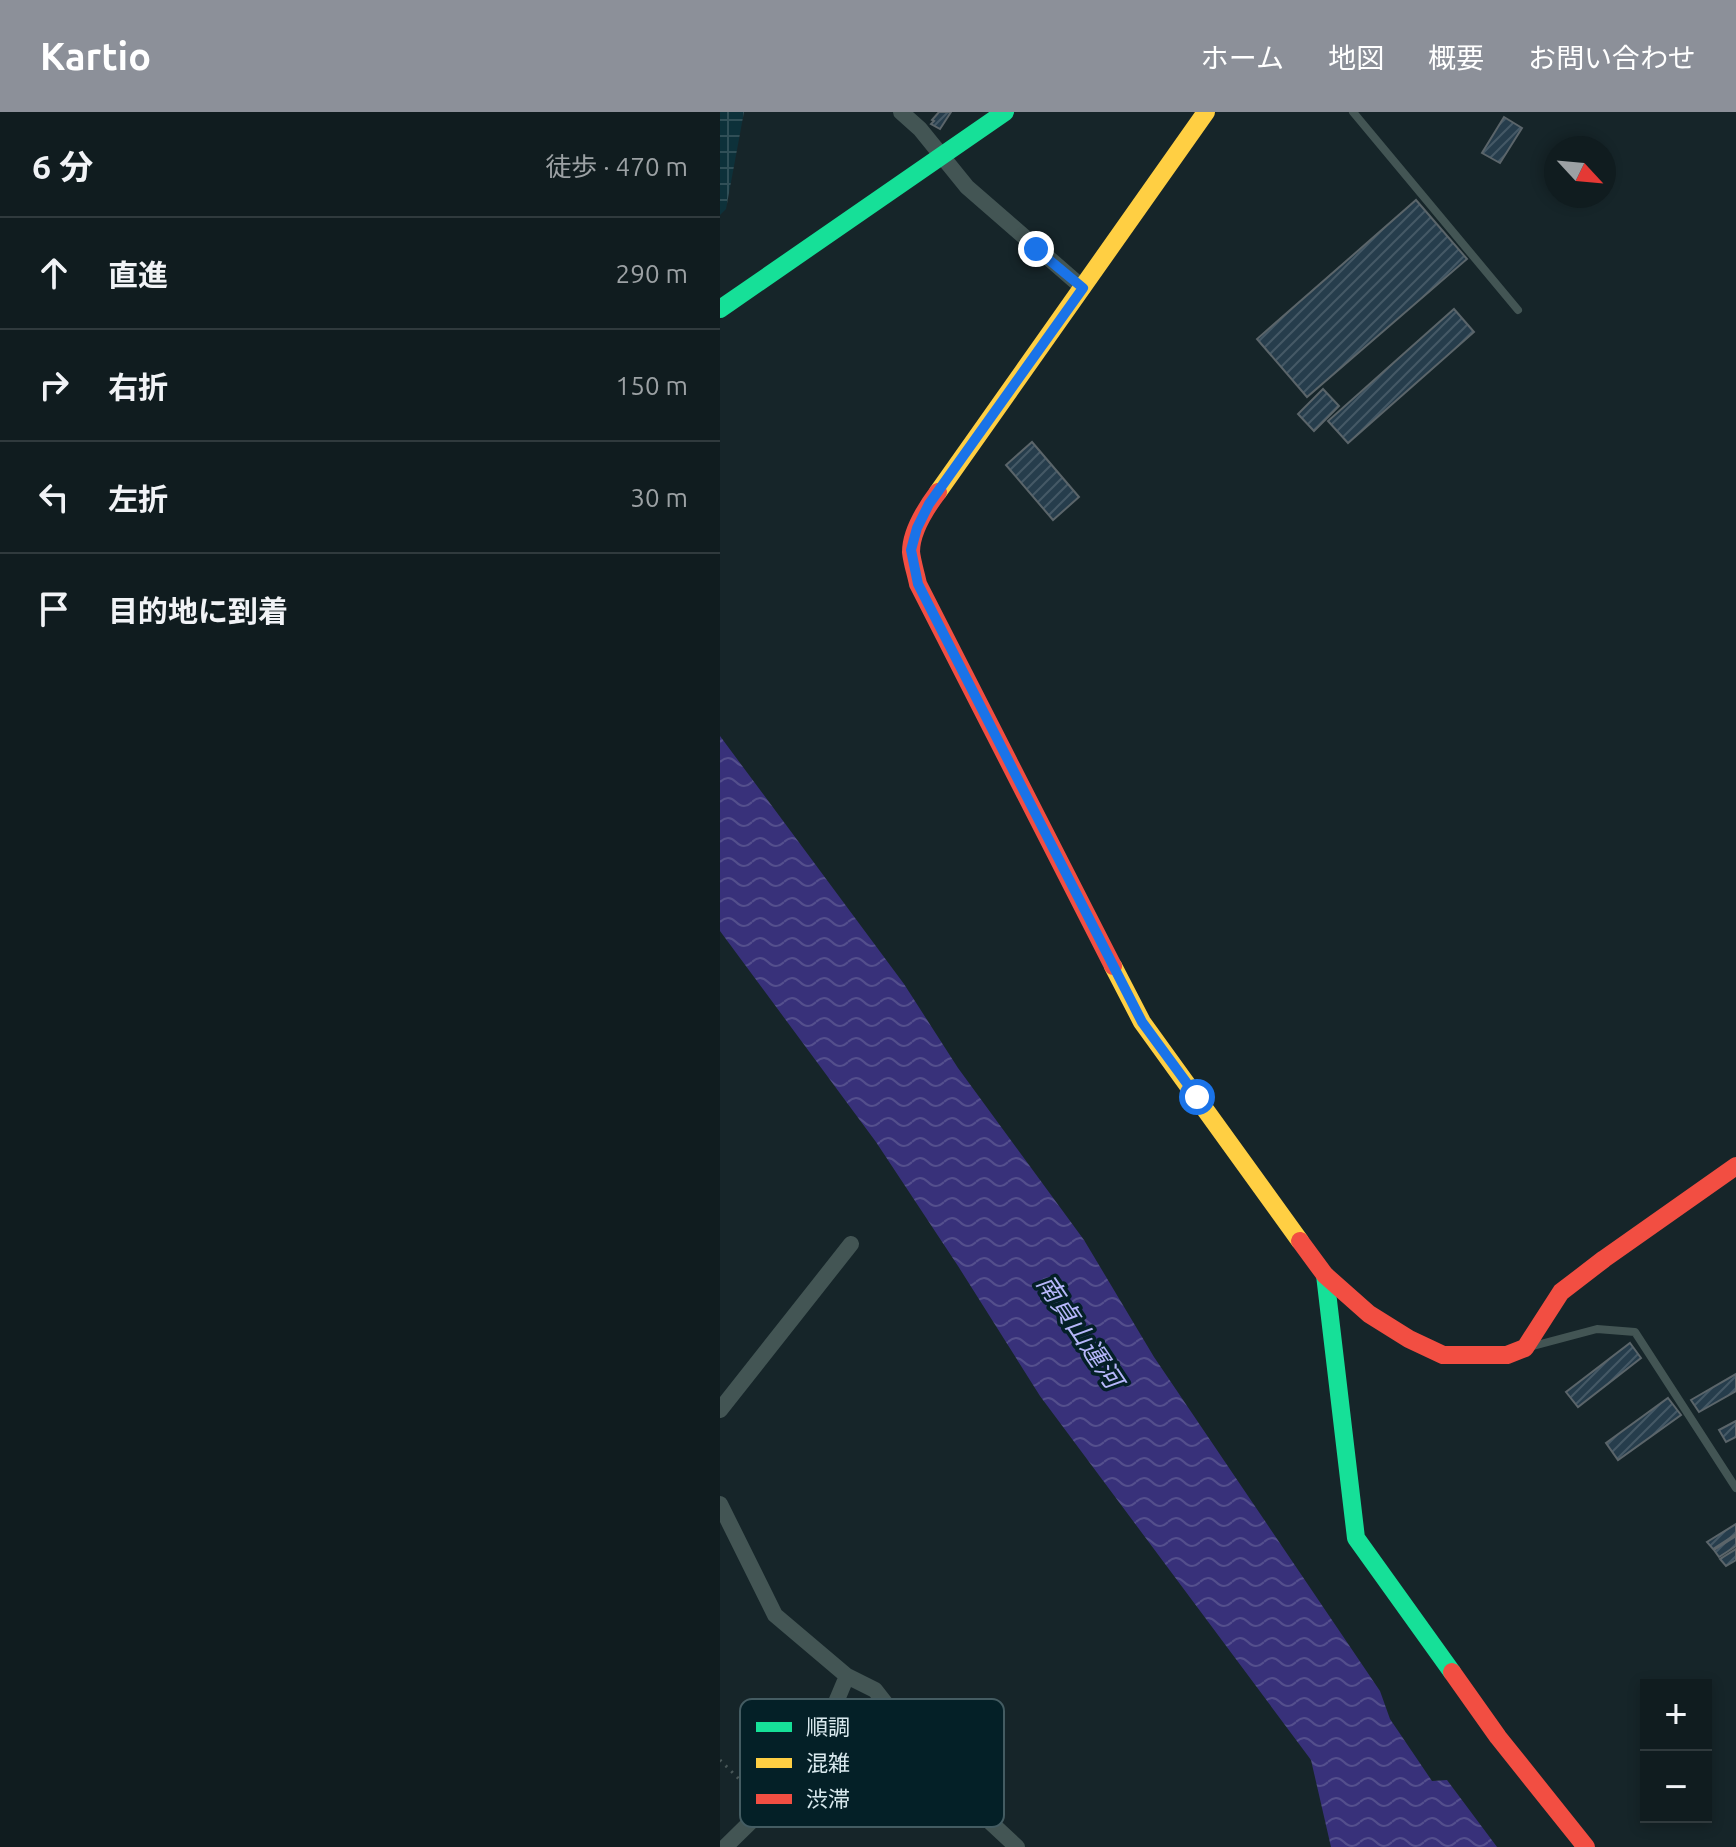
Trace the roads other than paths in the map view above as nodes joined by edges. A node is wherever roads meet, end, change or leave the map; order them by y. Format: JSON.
{"nodes":[{"id":1,"x":901,"y":112,"type":"edge"},
{"id":2,"x":1005,"y":112,"type":"edge"},
{"id":3,"x":1206,"y":112,"type":"edge"},
{"id":4,"x":1353,"y":112,"type":"edge"},
{"id":5,"x":941,"y":157,"type":"junction"},
{"id":6,"x":1083,"y":288,"type":"junction"},
{"id":7,"x":720,"y":309,"type":"edge"},
{"id":8,"x":1518,"y":310,"type":"dead end"},
{"id":9,"x":1736,"y":1166,"type":"edge"},
{"id":10,"x":851,"y":1244,"type":"dead end"},
{"id":11,"x":1325,"y":1275,"type":"junction"},
{"id":12,"x":1525,"y":1348,"type":"junction"},
{"id":13,"x":720,"y":1410,"type":"edge"},
{"id":14,"x":1736,"y":1488,"type":"edge"},
{"id":15,"x":720,"y":1504,"type":"edge"},
{"id":16,"x":847,"y":1676,"type":"junction"},
{"id":17,"x":837,"y":1699,"type":"edge"},
{"id":18,"x":882,"y":1699,"type":"edge"},
{"id":19,"x":745,"y":1827,"type":"edge"},
{"id":20,"x":995,"y":1827,"type":"edge"},
{"id":21,"x":725,"y":1847,"type":"edge"},
{"id":22,"x":1017,"y":1847,"type":"edge"},
{"id":23,"x":1586,"y":1847,"type":"edge"}],
"edges":[{"from":1,"to":5,"type":"street"},
{"from":2,"to":5,"type":"street"},
{"from":3,"to":6,"type":"street"},
{"from":4,"to":8,"type":"lane"},
{"from":5,"to":6,"type":"street"},
{"from":5,"to":7,"type":"street"},
{"from":6,"to":11,"type":"street"},
{"from":9,"to":12,"type":"street"},
{"from":10,"to":13,"type":"street"},
{"from":11,"to":12,"type":"street"},
{"from":11,"to":23,"type":"street"},
{"from":12,"to":14,"type":"lane"},
{"from":15,"to":16,"type":"street"},
{"from":16,"to":17,"type":"street"},
{"from":16,"to":18,"type":"street"},
{"from":19,"to":21,"type":"street"},
{"from":20,"to":22,"type":"street"}]}
